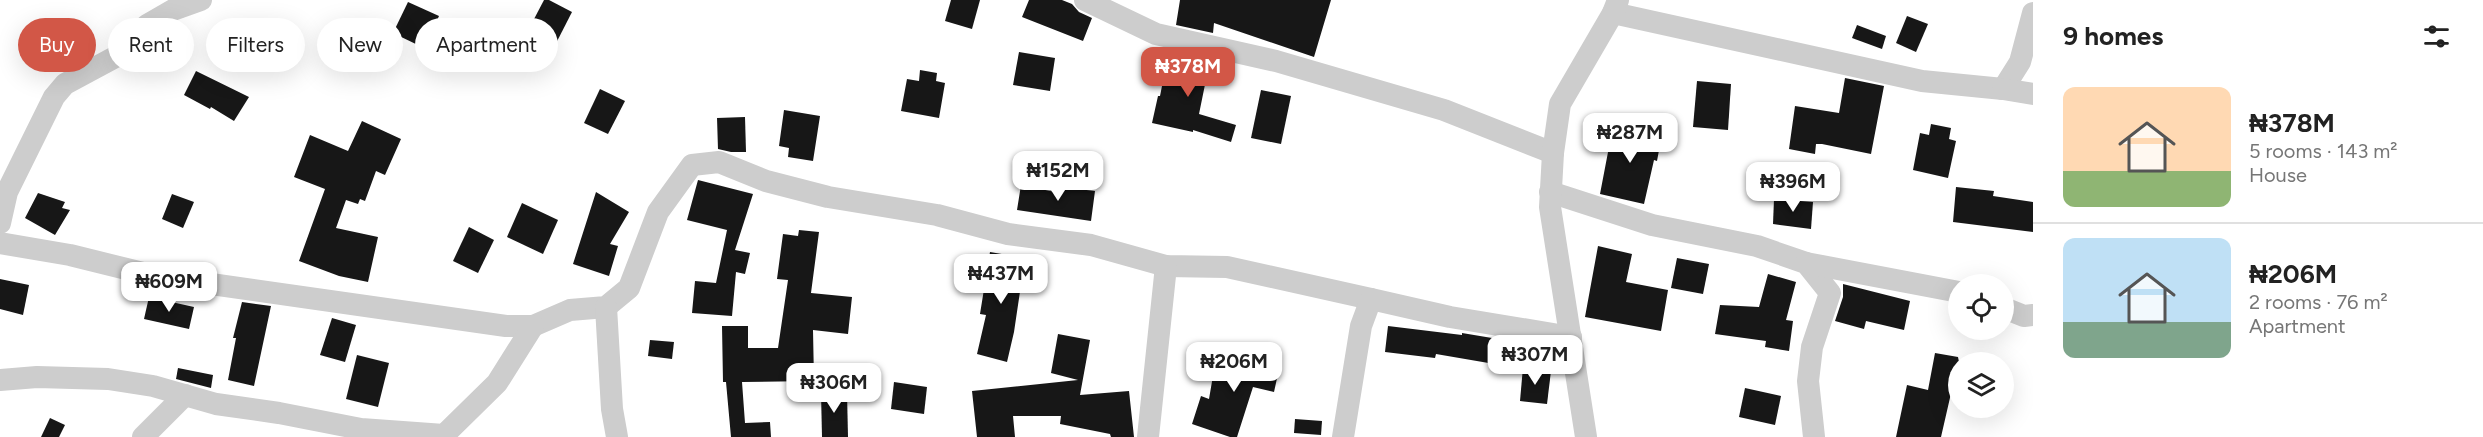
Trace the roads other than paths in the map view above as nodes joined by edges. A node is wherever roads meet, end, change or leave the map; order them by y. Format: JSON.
{"nodes":[{"id":1,"x":201,"y":0,"type":"edge"},
{"id":2,"x":1084,"y":0,"type":"edge"},
{"id":3,"x":1615,"y":7,"type":"edge"},
{"id":4,"x":2033,"y":12,"type":"edge"},
{"id":5,"x":2003,"y":89,"type":"junction"},
{"id":6,"x":2033,"y":94,"type":"edge"},
{"id":7,"x":1553,"y":153,"type":"junction"},
{"id":8,"x":1550,"y":192,"type":"junction"},
{"id":9,"x":0,"y":223,"type":"edge"},
{"id":10,"x":0,"y":243,"type":"edge"},
{"id":11,"x":1806,"y":263,"type":"junction"},
{"id":12,"x":1166,"y":266,"type":"junction"},
{"id":13,"x":1948,"y":290,"type":"edge"},
{"id":14,"x":1371,"y":299,"type":"junction"},
{"id":15,"x":606,"y":307,"type":"junction"},
{"id":16,"x":2014,"y":312,"type":"edge"},
{"id":17,"x":2033,"y":315,"type":"edge"},
{"id":18,"x":533,"y":326,"type":"junction"},
{"id":19,"x":1571,"y":337,"type":"junction"},
{"id":20,"x":0,"y":380,"type":"edge"},
{"id":21,"x":185,"y":395,"type":"junction"},
{"id":22,"x":142,"y":437,"type":"edge"},
{"id":23,"x":617,"y":437,"type":"edge"},
{"id":24,"x":1148,"y":437,"type":"edge"},
{"id":25,"x":1343,"y":437,"type":"edge"},
{"id":26,"x":1586,"y":437,"type":"edge"},
{"id":27,"x":1814,"y":437,"type":"edge"}],
"edges":[{"from":1,"to":9,"type":"street"},
{"from":2,"to":7,"type":"street"},
{"from":3,"to":5,"type":"street"},
{"from":3,"to":7,"type":"street"},
{"from":4,"to":5,"type":"street"},
{"from":5,"to":6,"type":"street"},
{"from":7,"to":8,"type":"street"},
{"from":8,"to":11,"type":"street"},
{"from":8,"to":19,"type":"street"},
{"from":10,"to":18,"type":"street"},
{"from":11,"to":13,"type":"street"},
{"from":11,"to":27,"type":"street"},
{"from":12,"to":14,"type":"street"},
{"from":12,"to":15,"type":"street"},
{"from":12,"to":24,"type":"street"},
{"from":14,"to":19,"type":"street"},
{"from":14,"to":25,"type":"street"},
{"from":15,"to":18,"type":"street"},
{"from":15,"to":23,"type":"street"},
{"from":16,"to":17,"type":"street"},
{"from":18,"to":21,"type":"street"},
{"from":19,"to":26,"type":"street"},
{"from":20,"to":21,"type":"street"},
{"from":21,"to":22,"type":"street"}]}
